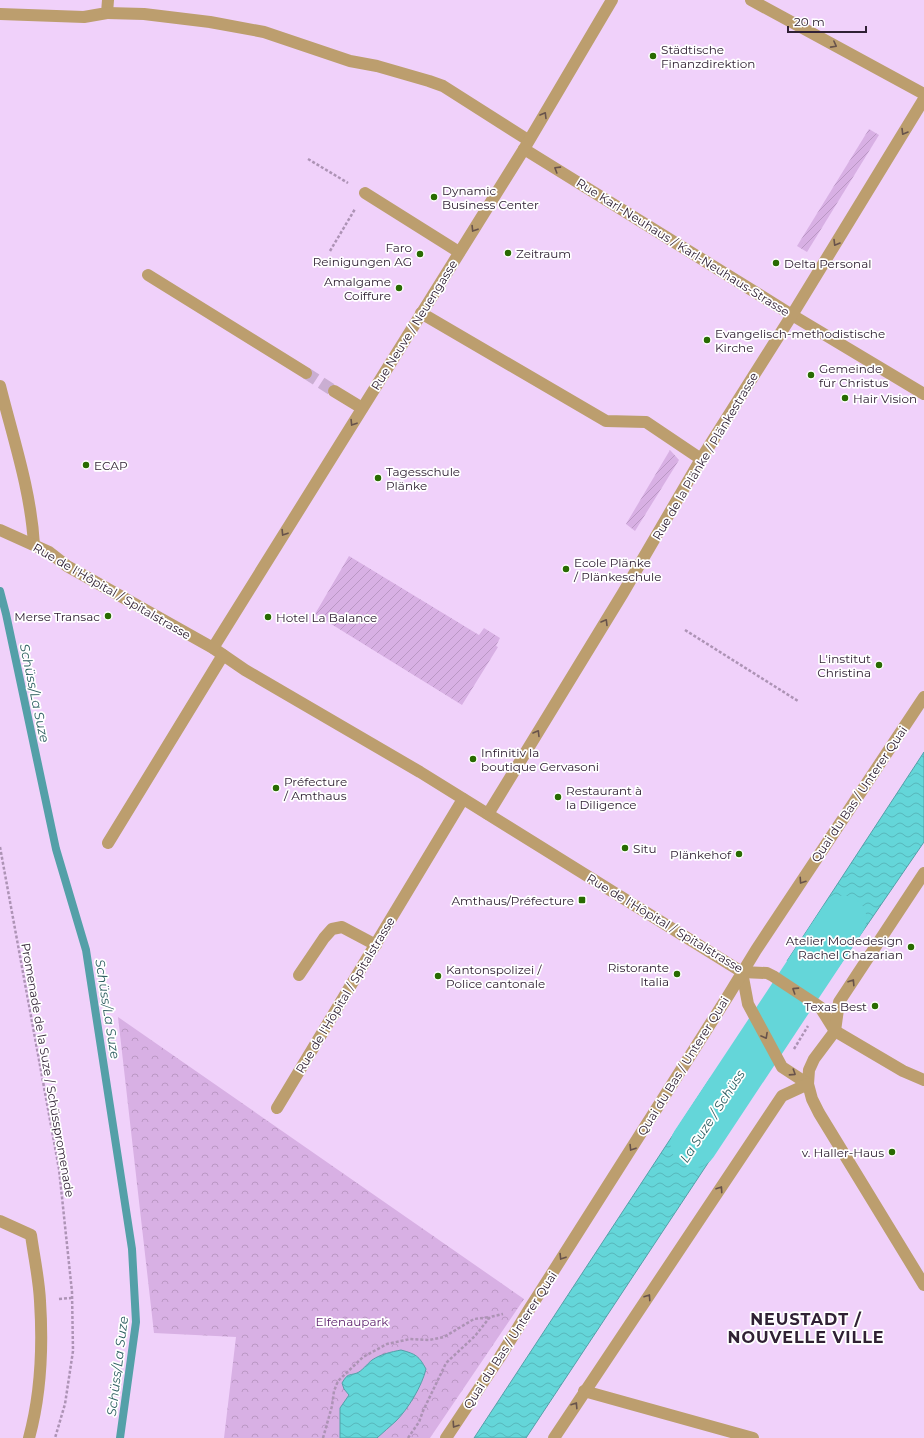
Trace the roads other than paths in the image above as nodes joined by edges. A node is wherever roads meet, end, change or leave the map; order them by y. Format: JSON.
{"nodes":[{"id":1,"x":108,"y":0,"type":"edge"},
{"id":2,"x":612,"y":0,"type":"edge"},
{"id":3,"x":750,"y":0,"type":"edge"},
{"id":4,"x":107,"y":13,"type":"junction"},
{"id":5,"x":0,"y":14,"type":"edge"},
{"id":6,"x":924,"y":94,"type":"edge"},
{"id":7,"x":924,"y":99,"type":"edge"},
{"id":8,"x":526,"y":144,"type":"junction"},
{"id":9,"x":365,"y":193,"type":"road end"},
{"id":10,"x":459,"y":252,"type":"junction"},
{"id":11,"x":148,"y":275,"type":"dead end"},
{"id":12,"x":421,"y":313,"type":"junction"},
{"id":13,"x":792,"y":315,"type":"junction"},
{"id":14,"x":306,"y":373,"type":"tunnel mouth"},
{"id":15,"x":0,"y":386,"type":"edge"},
{"id":16,"x":334,"y":390,"type":"tunnel mouth"},
{"id":17,"x":924,"y":394,"type":"edge"},
{"id":18,"x":362,"y":408,"type":"junction"},
{"id":19,"x":701,"y":459,"type":"junction"},
{"id":20,"x":0,"y":530,"type":"edge"},
{"id":21,"x":34,"y":545,"type":"junction"},
{"id":22,"x":218,"y":652,"type":"junction"},
{"id":23,"x":924,"y":697,"type":"edge"},
{"id":24,"x":463,"y":800,"type":"junction"},
{"id":25,"x":488,"y":814,"type":"junction"},
{"id":26,"x":108,"y":843,"type":"dead end"},
{"id":27,"x":924,"y":873,"type":"edge"},
{"id":28,"x":376,"y":945,"type":"junction"},
{"id":29,"x":742,"y":972,"type":"junction"},
{"id":30,"x":299,"y":975,"type":"dead end"},
{"id":31,"x":835,"y":1031,"type":"junction"},
{"id":32,"x":924,"y":1080,"type":"edge"},
{"id":33,"x":808,"y":1084,"type":"junction"},
{"id":34,"x":277,"y":1108,"type":"dead end"},
{"id":35,"x":0,"y":1221,"type":"edge"},
{"id":36,"x":924,"y":1285,"type":"edge"},
{"id":37,"x":584,"y":1391,"type":"junction"},
{"id":38,"x":29,"y":1438,"type":"edge"},
{"id":39,"x":446,"y":1438,"type":"edge"},
{"id":40,"x":554,"y":1438,"type":"edge"},
{"id":41,"x":753,"y":1438,"type":"edge"}],
"edges":[{"from":1,"to":4,"type":"street"},
{"from":8,"to":2,"type":"street","name":"Rue Neuve / Neuengasse","one_way":true},
{"from":3,"to":6,"type":"street","one_way":true},
{"from":4,"to":5,"type":"street","name":"Rue Karl-Neuhaus / Karl-Neuhaus-Strasse"},
{"from":4,"to":8,"type":"street","name":"Rue Karl-Neuhaus / Karl-Neuhaus-Strasse"},
{"from":7,"to":13,"type":"street","name":"Rue de la Plänke / Plänkestrasse","one_way":true},
{"from":8,"to":10,"type":"street","name":"Rue Neuve / Neuengasse","one_way":true},
{"from":13,"to":8,"type":"street","name":"Rue Karl-Neuhaus / Karl-Neuhaus-Strasse","one_way":true},
{"from":9,"to":10,"type":"street"},
{"from":10,"to":12,"type":"street","name":"Rue Neuve / Neuengasse"},
{"from":11,"to":14,"type":"street"},
{"from":12,"to":18,"type":"street","name":"Rue Neuve / Neuengasse"},
{"from":12,"to":19,"type":"street"},
{"from":13,"to":17,"type":"street","name":"Rue Karl-Neuhaus / Karl-Neuhaus-Strasse"},
{"from":13,"to":19,"type":"street","name":"Rue de la Plänke / Plänkestrasse"},
{"from":15,"to":21,"type":"street"},
{"from":16,"to":18,"type":"street"},
{"from":18,"to":22,"type":"street","name":"Rue Neuve / Neuengasse","one_way":true},
{"from":25,"to":19,"type":"street","name":"Rue de la Plänke / Plänkestrasse","one_way":true},
{"from":20,"to":21,"type":"street","name":"Rue de l'Hôpital / Spitalstrasse"},
{"from":21,"to":22,"type":"street","name":"Rue de l'Hôpital / Spitalstrasse"},
{"from":22,"to":24,"type":"street","name":"Rue de l'Hôpital / Spitalstrasse"},
{"from":22,"to":26,"type":"street"},
{"from":23,"to":29,"type":"street","name":"Quai du Bas / Unterer Quai","one_way":true},
{"from":24,"to":25,"type":"street","name":"Rue de l'Hôpital / Spitalstrasse"},
{"from":24,"to":28,"type":"street","name":"Rue de l'Hôpital / Spitalstrasse"},
{"from":25,"to":29,"type":"street","name":"Rue de l'Hôpital / Spitalstrasse"},
{"from":31,"to":27,"type":"street","one_way":true},
{"from":28,"to":30,"type":"street"},
{"from":28,"to":34,"type":"street","name":"Rue de l'Hôpital / Spitalstrasse"},
{"from":31,"to":29,"type":"street","name":"Rue de l'Hôpital / Spitalstrasse","one_way":true},
{"from":29,"to":33,"type":"street","one_way":true},
{"from":29,"to":39,"type":"street","name":"Quai du Bas / Unterer Quai","one_way":true},
{"from":31,"to":32,"type":"street","name":"Rue de l'Hôpital / Spitalstrasse"},
{"from":31,"to":33,"type":"street"},
{"from":33,"to":36,"type":"street"},
{"from":37,"to":33,"type":"street","one_way":true},
{"from":35,"to":38,"type":"street"},
{"from":40,"to":37,"type":"street","one_way":true},
{"from":37,"to":41,"type":"street"}]}
